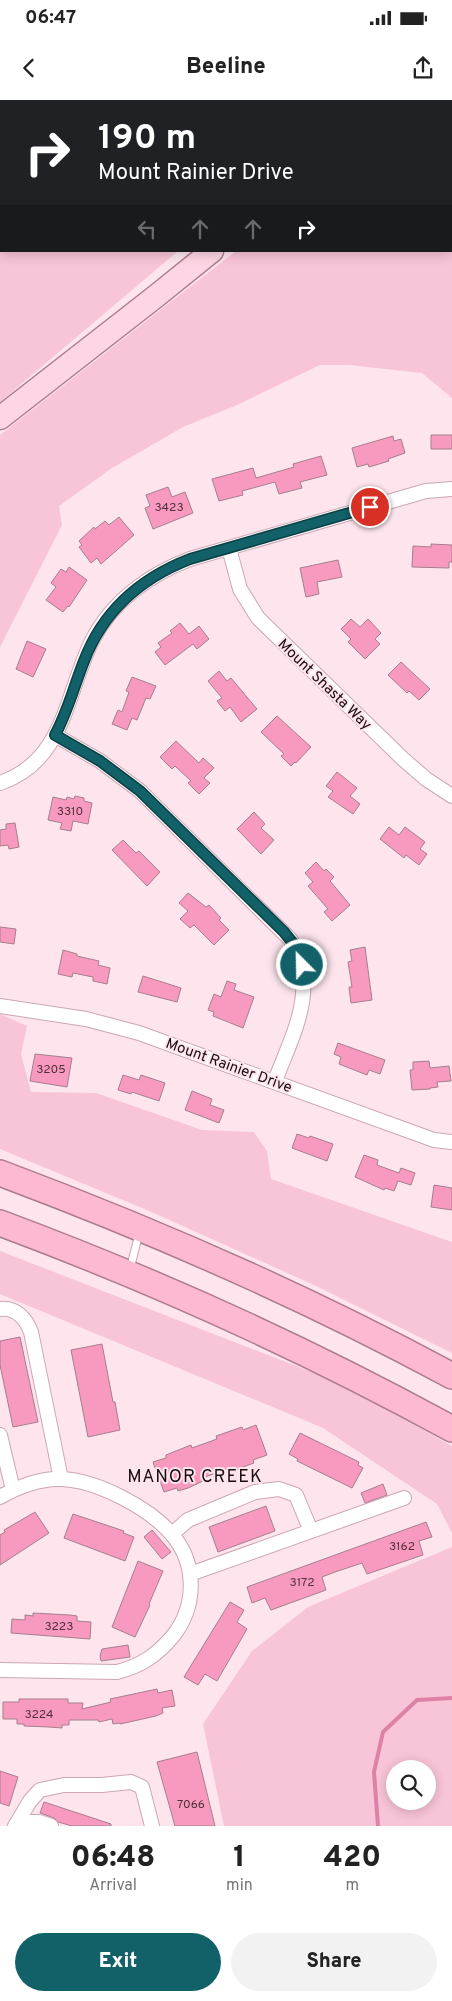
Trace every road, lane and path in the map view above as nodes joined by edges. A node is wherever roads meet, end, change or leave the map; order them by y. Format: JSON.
{"nodes":[{"id":1,"x":211,"y":252,"type":"edge"},
{"id":2,"x":0,"y":418,"type":"edge"},
{"id":3,"x":452,"y":489,"type":"edge"},
{"id":4,"x":229,"y":548,"type":"junction"},
{"id":5,"x":55,"y":735,"type":"junction"},
{"id":6,"x":0,"y":783,"type":"edge"},
{"id":7,"x":452,"y":796,"type":"edge"},
{"id":8,"x":0,"y":1006,"type":"edge"},
{"id":9,"x":275,"y":1081,"type":"junction"},
{"id":10,"x":452,"y":1142,"type":"edge"},
{"id":11,"x":0,"y":1174,"type":"edge"},
{"id":12,"x":0,"y":1223,"type":"edge"},
{"id":13,"x":141,"y":1228,"type":"junction"},
{"id":14,"x":128,"y":1273,"type":"junction"},
{"id":15,"x":0,"y":1309,"type":"edge"},
{"id":16,"x":452,"y":1376,"type":"edge"},
{"id":17,"x":452,"y":1429,"type":"edge"},
{"id":18,"x":0,"y":1436,"type":"edge"},
{"id":19,"x":61,"y":1479,"type":"junction"},
{"id":20,"x":13,"y":1490,"type":"junction"},
{"id":21,"x":0,"y":1497,"type":"edge"},
{"id":22,"x":404,"y":1498,"type":"dead end"},
{"id":23,"x":311,"y":1531,"type":"junction"},
{"id":24,"x":172,"y":1534,"type":"junction"},
{"id":25,"x":190,"y":1574,"type":"junction"},
{"id":26,"x":0,"y":1670,"type":"edge"},
{"id":27,"x":17,"y":1824,"type":"edge"},
{"id":28,"x":51,"y":1826,"type":"edge"},
{"id":29,"x":152,"y":1826,"type":"edge"}],
"edges":[{"from":1,"to":2,"type":"main road"},
{"from":3,"to":4,"type":"street"},
{"from":4,"to":5,"type":"street"},
{"from":4,"to":7,"type":"street","name":"Mount Shasta Way"},
{"from":5,"to":6,"type":"street"},
{"from":5,"to":9,"type":"street"},
{"from":8,"to":9,"type":"street","name":"Mount Rainier Drive"},
{"from":9,"to":10,"type":"street","name":"Mount Rainier Drive"},
{"from":11,"to":13,"type":"highway"},
{"from":12,"to":14,"type":"highway"},
{"from":13,"to":14,"type":"lane"},
{"from":13,"to":16,"type":"highway"},
{"from":14,"to":17,"type":"highway"},
{"from":15,"to":19,"type":"street"},
{"from":18,"to":20,"type":"street"},
{"from":19,"to":20,"type":"street"},
{"from":19,"to":24,"type":"street"},
{"from":20,"to":21,"type":"street"},
{"from":22,"to":23,"type":"street"},
{"from":23,"to":24,"type":"street"},
{"from":23,"to":25,"type":"street"},
{"from":24,"to":25,"type":"street"},
{"from":25,"to":26,"type":"street"},
{"from":27,"to":28,"type":"street"},
{"from":27,"to":29,"type":"street"}]}
